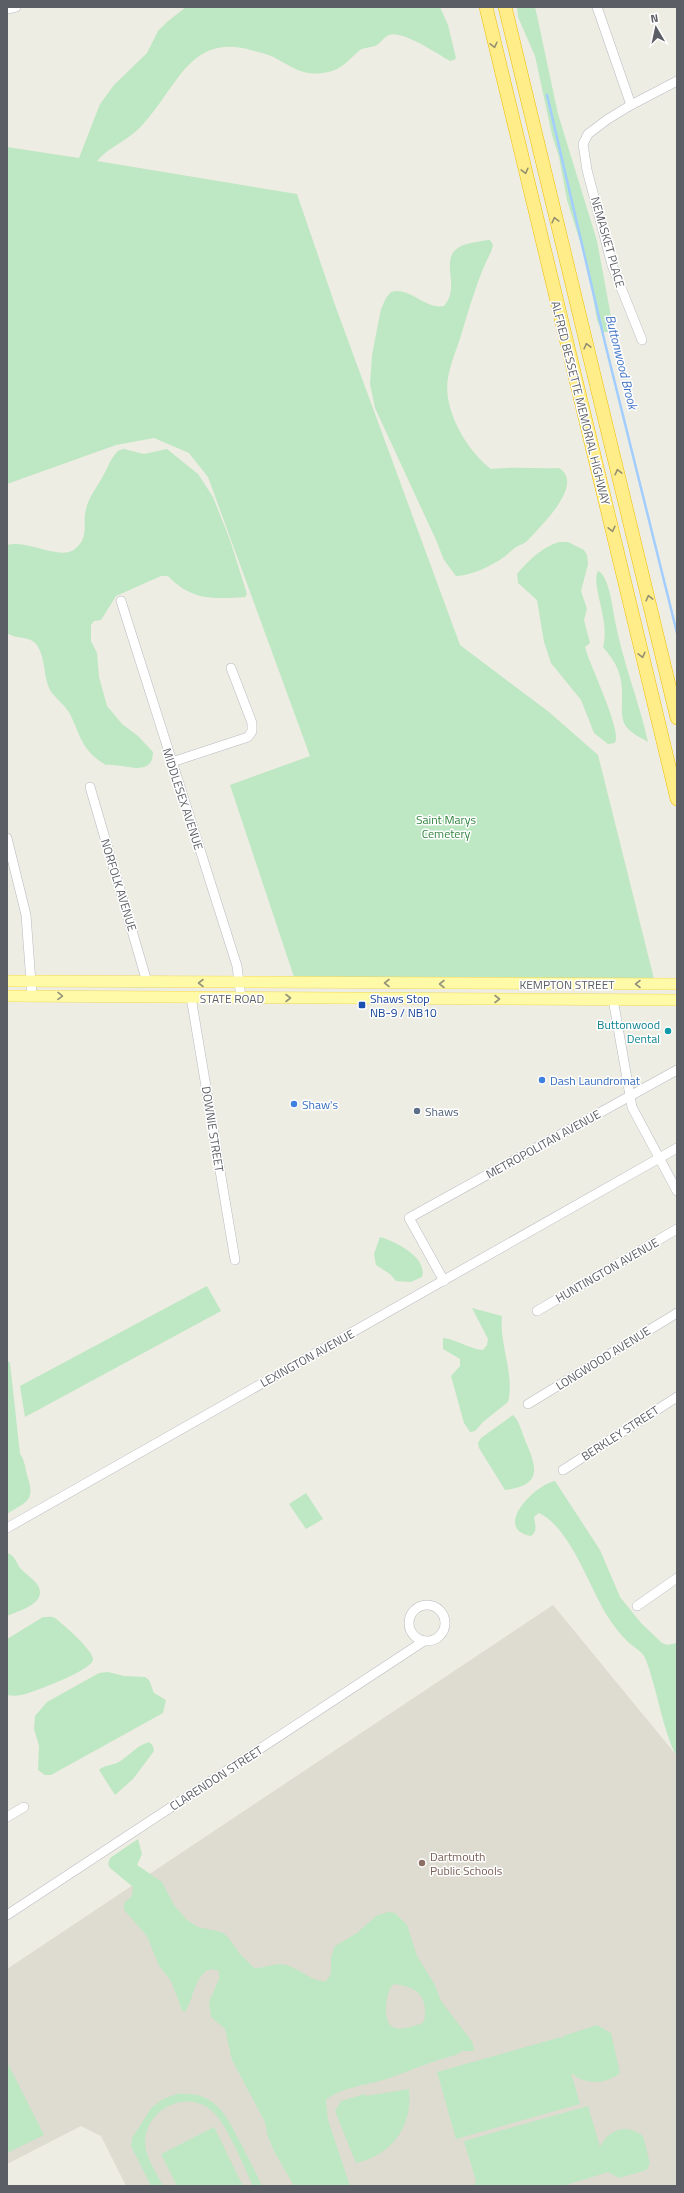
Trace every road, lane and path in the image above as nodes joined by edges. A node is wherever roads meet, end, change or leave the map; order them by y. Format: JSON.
{"nodes":[{"id":1,"x":16,"y":7,"type":"edge"},
{"id":2,"x":486,"y":7,"type":"edge"},
{"id":3,"x":505,"y":7,"type":"edge"},
{"id":4,"x":597,"y":7,"type":"edge"},
{"id":5,"x":7,"y":9,"type":"edge"},
{"id":6,"x":677,"y":81,"type":"edge"},
{"id":7,"x":631,"y":105,"type":"junction"},
{"id":8,"x":642,"y":340,"type":"dead end"},
{"id":9,"x":121,"y":601,"type":"dead end"},
{"id":10,"x":231,"y":668,"type":"dead end"},
{"id":11,"x":677,"y":718,"type":"edge"},
{"id":12,"x":172,"y":762,"type":"junction"},
{"id":13,"x":90,"y":787,"type":"dead end"},
{"id":14,"x":677,"y":799,"type":"edge"},
{"id":15,"x":7,"y":838,"type":"edge"},
{"id":16,"x":7,"y":981,"type":"edge"},
{"id":17,"x":32,"y":981,"type":"junction"},
{"id":18,"x":147,"y":982,"type":"junction"},
{"id":19,"x":240,"y":983,"type":"junction"},
{"id":20,"x":457,"y":984,"type":"junction"},
{"id":21,"x":677,"y":984,"type":"edge"},
{"id":22,"x":7,"y":996,"type":"edge"},
{"id":23,"x":32,"y":996,"type":"junction"},
{"id":24,"x":191,"y":997,"type":"junction"},
{"id":25,"x":241,"y":998,"type":"junction"},
{"id":26,"x":458,"y":999,"type":"junction"},
{"id":27,"x":613,"y":999,"type":"junction"},
{"id":28,"x":677,"y":1000,"type":"edge"},
{"id":29,"x":677,"y":1070,"type":"edge"},
{"id":30,"x":630,"y":1096,"type":"junction"},
{"id":31,"x":677,"y":1148,"type":"edge"},
{"id":32,"x":659,"y":1158,"type":"junction"},
{"id":33,"x":677,"y":1191,"type":"edge"},
{"id":34,"x":677,"y":1229,"type":"edge"},
{"id":35,"x":235,"y":1260,"type":"dead end"},
{"id":36,"x":444,"y":1281,"type":"junction"},
{"id":37,"x":537,"y":1311,"type":"dead end"},
{"id":38,"x":677,"y":1313,"type":"edge"},
{"id":39,"x":677,"y":1397,"type":"edge"},
{"id":40,"x":528,"y":1404,"type":"dead end"},
{"id":41,"x":563,"y":1470,"type":"dead end"},
{"id":42,"x":7,"y":1528,"type":"edge"},
{"id":43,"x":677,"y":1578,"type":"edge"},
{"id":44,"x":636,"y":1606,"type":"dead end"},
{"id":45,"x":424,"y":1641,"type":"junction"},
{"id":46,"x":24,"y":1807,"type":"dead end"},
{"id":47,"x":7,"y":1817,"type":"edge"},
{"id":48,"x":7,"y":1915,"type":"edge"}],
"edges":[{"from":1,"to":5,"type":"street"},
{"from":2,"to":14,"type":"highway","name":"ALFRED BESSETTE MEMORIAL HIGHWAY","one_way":true},
{"from":11,"to":3,"type":"highway","name":"ALFRED BESSETTE MEMORIAL HIGHWAY","one_way":true},
{"from":4,"to":7,"type":"street"},
{"from":6,"to":7,"type":"street"},
{"from":7,"to":8,"type":"street","name":"NEMASKET PLACE"},
{"from":9,"to":12,"type":"street","name":"MIDDLESEX AVENUE"},
{"from":10,"to":12,"type":"street"},
{"from":12,"to":19,"type":"street","name":"MIDDLESEX AVENUE"},
{"from":13,"to":18,"type":"street","name":"NORFOLK AVENUE"},
{"from":15,"to":17,"type":"street"},
{"from":16,"to":17,"type":"main road","name":"STATE ROAD"},
{"from":17,"to":18,"type":"main road","name":"STATE ROAD"},
{"from":17,"to":23,"type":"street"},
{"from":19,"to":18,"type":"main road","name":"STATE ROAD","one_way":true},
{"from":20,"to":19,"type":"main road","name":"STATE ROAD","one_way":true},
{"from":19,"to":25,"type":"street","name":"MIDDLESEX AVENUE"},
{"from":21,"to":20,"type":"main road","name":"KEMPTON STREET","one_way":true},
{"from":20,"to":26,"type":"main road"},
{"from":22,"to":23,"type":"main road","name":"STATE ROAD"},
{"from":23,"to":24,"type":"main road","name":"STATE ROAD","one_way":true},
{"from":24,"to":25,"type":"main road","name":"STATE ROAD"},
{"from":24,"to":35,"type":"street","name":"DOWNIE STREET"},
{"from":25,"to":26,"type":"main road","name":"STATE ROAD","one_way":true},
{"from":26,"to":27,"type":"main road","name":"KEMPTON STREET","one_way":true},
{"from":27,"to":28,"type":"main road","name":"KEMPTON STREET"},
{"from":27,"to":30,"type":"street"},
{"from":29,"to":30,"type":"street","name":"METROPOLITAN AVENUE"},
{"from":30,"to":32,"type":"street"},
{"from":30,"to":36,"type":"street","name":"METROPOLITAN AVENUE"},
{"from":31,"to":32,"type":"street","name":"LEXINGTON AVENUE"},
{"from":32,"to":33,"type":"street"},
{"from":32,"to":36,"type":"street","name":"LEXINGTON AVENUE"},
{"from":34,"to":37,"type":"street","name":"HUNTINGTON AVENUE"},
{"from":36,"to":42,"type":"street","name":"LEXINGTON AVENUE"},
{"from":38,"to":40,"type":"street","name":"LONGWOOD AVENUE"},
{"from":39,"to":41,"type":"street","name":"BERKLEY STREET"},
{"from":43,"to":44,"type":"street"},
{"from":45,"to":45,"type":"street","name":"CLARENDON STREET"},
{"from":45,"to":48,"type":"street","name":"CLARENDON STREET"},
{"from":46,"to":47,"type":"street"}]}
